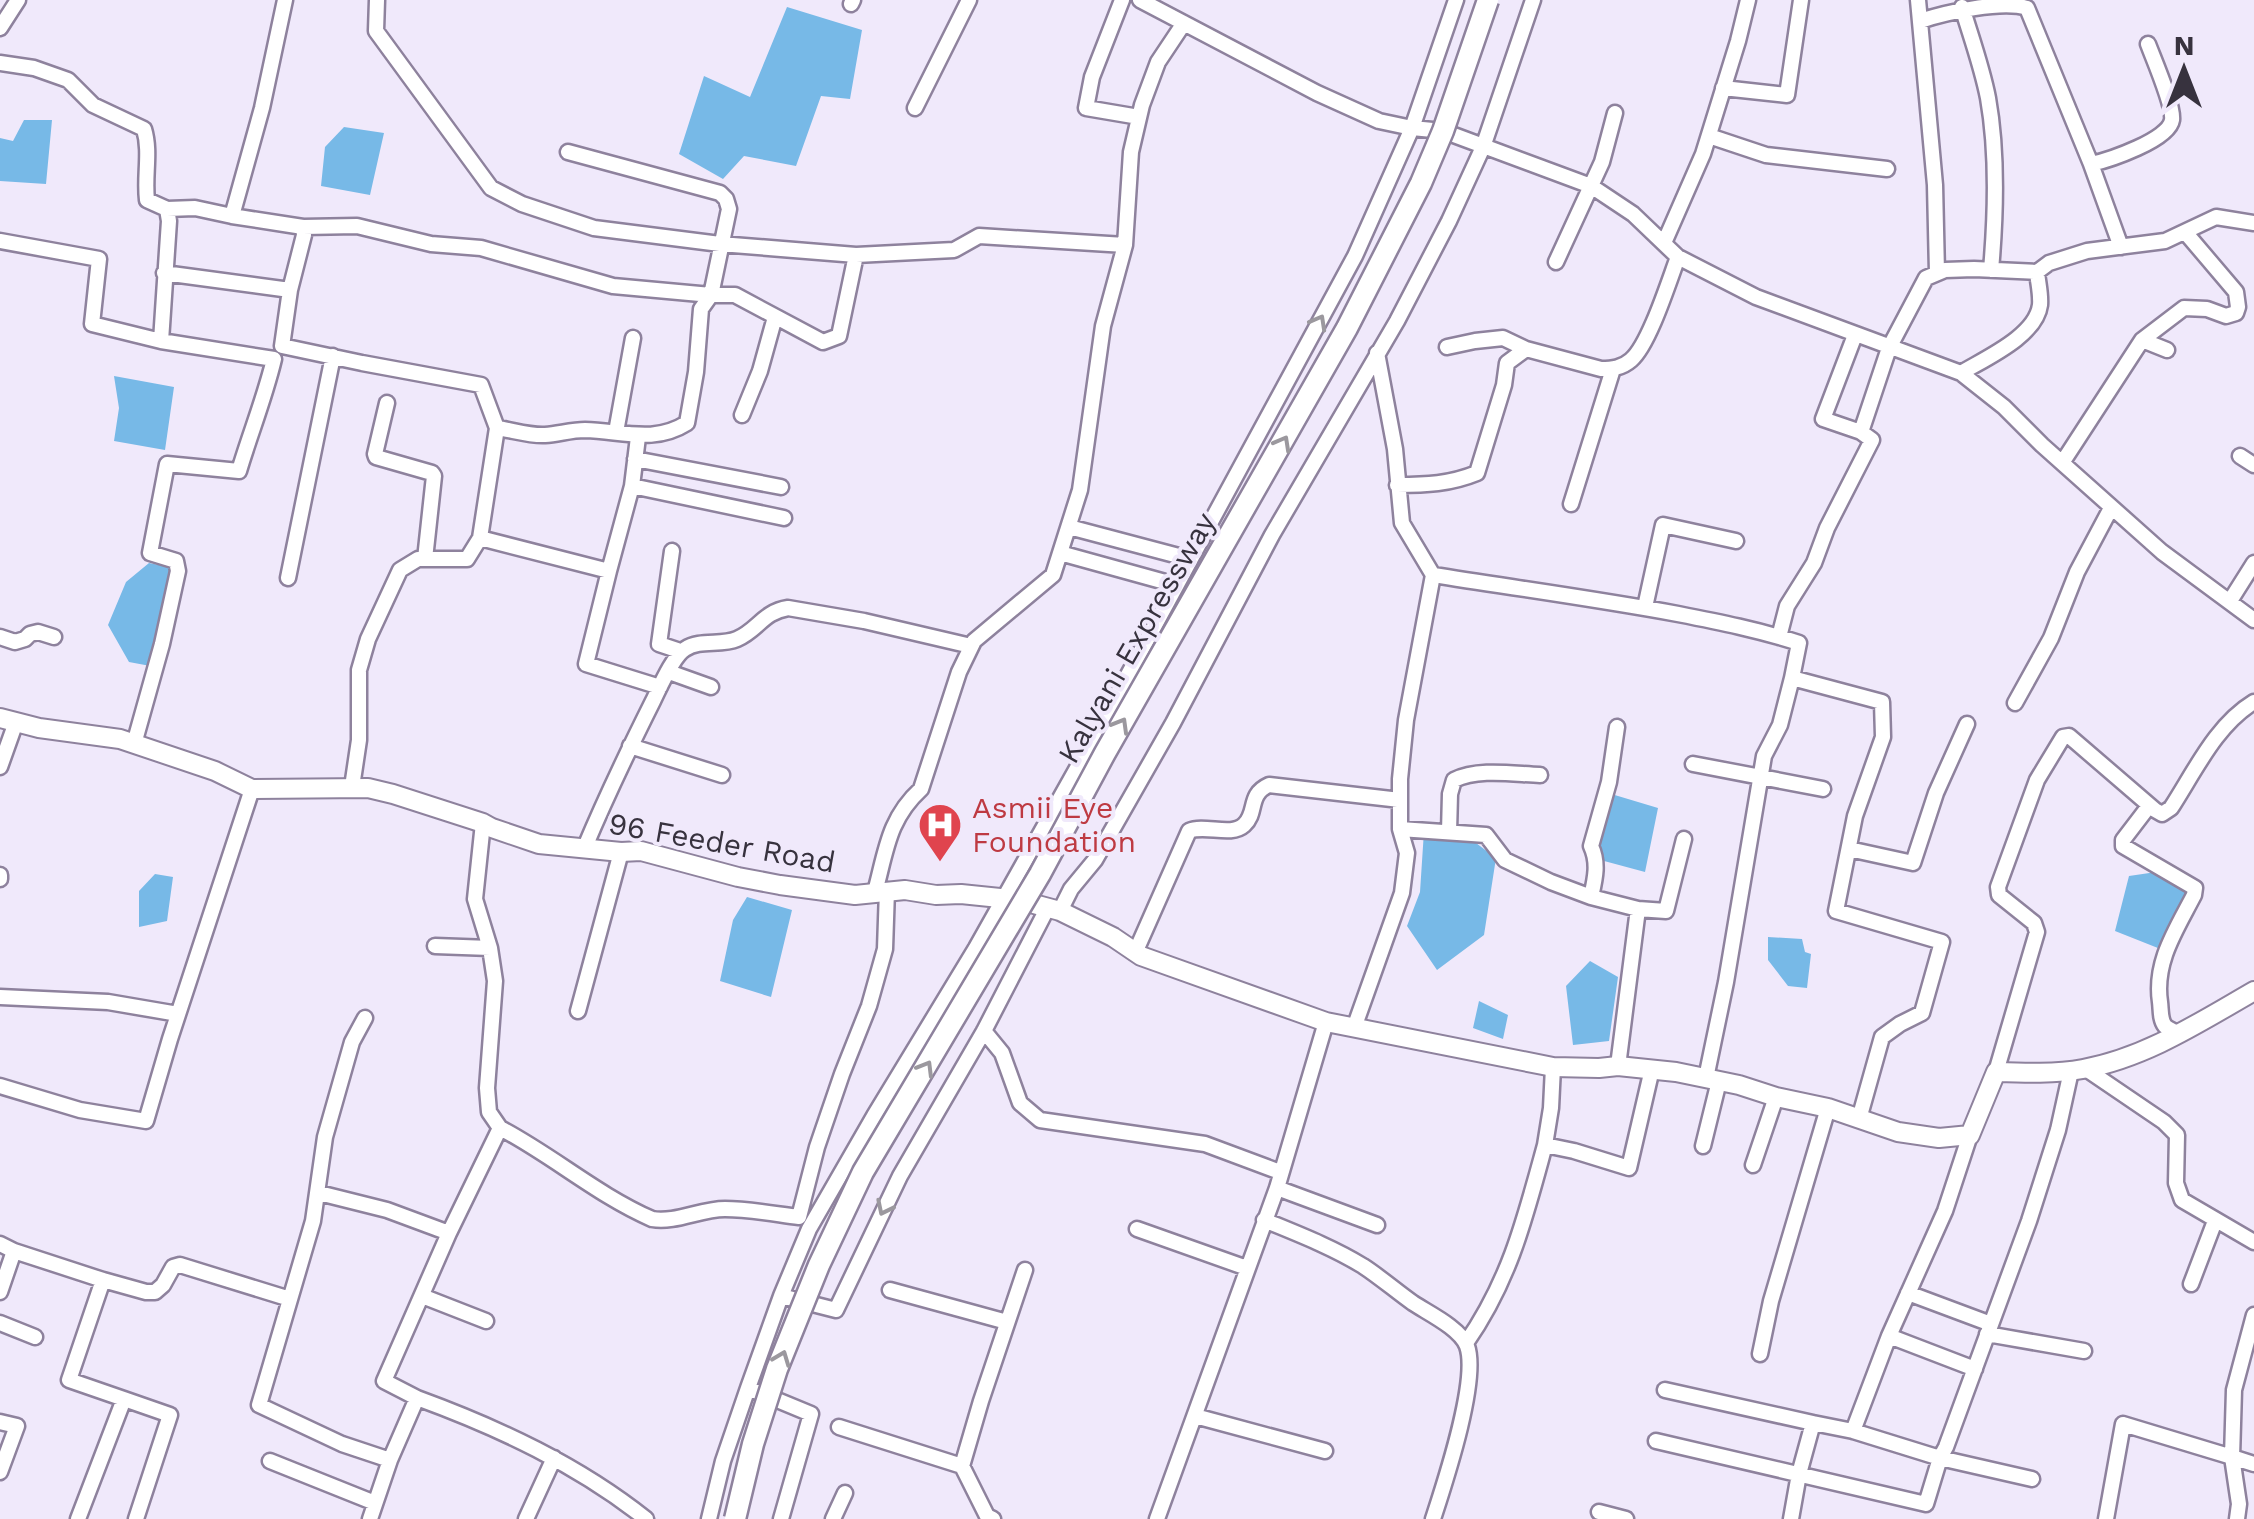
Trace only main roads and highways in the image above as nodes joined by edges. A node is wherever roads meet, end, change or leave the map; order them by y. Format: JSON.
{"nodes":[{"id":1,"x":1488,"y":0,"type":"edge"},
{"id":2,"x":8,"y":720,"type":"edge"},
{"id":3,"x":2254,"y":990,"type":"edge"},
{"id":4,"x":735,"y":1519,"type":"edge"}],
"edges":[{"from":4,"to":1,"type":"highway","name":"Kalyani Expressway","one_way":true,"bridge":true},
{"from":2,"to":3,"type":"main road","name":"96 Feeder Road"}]}
